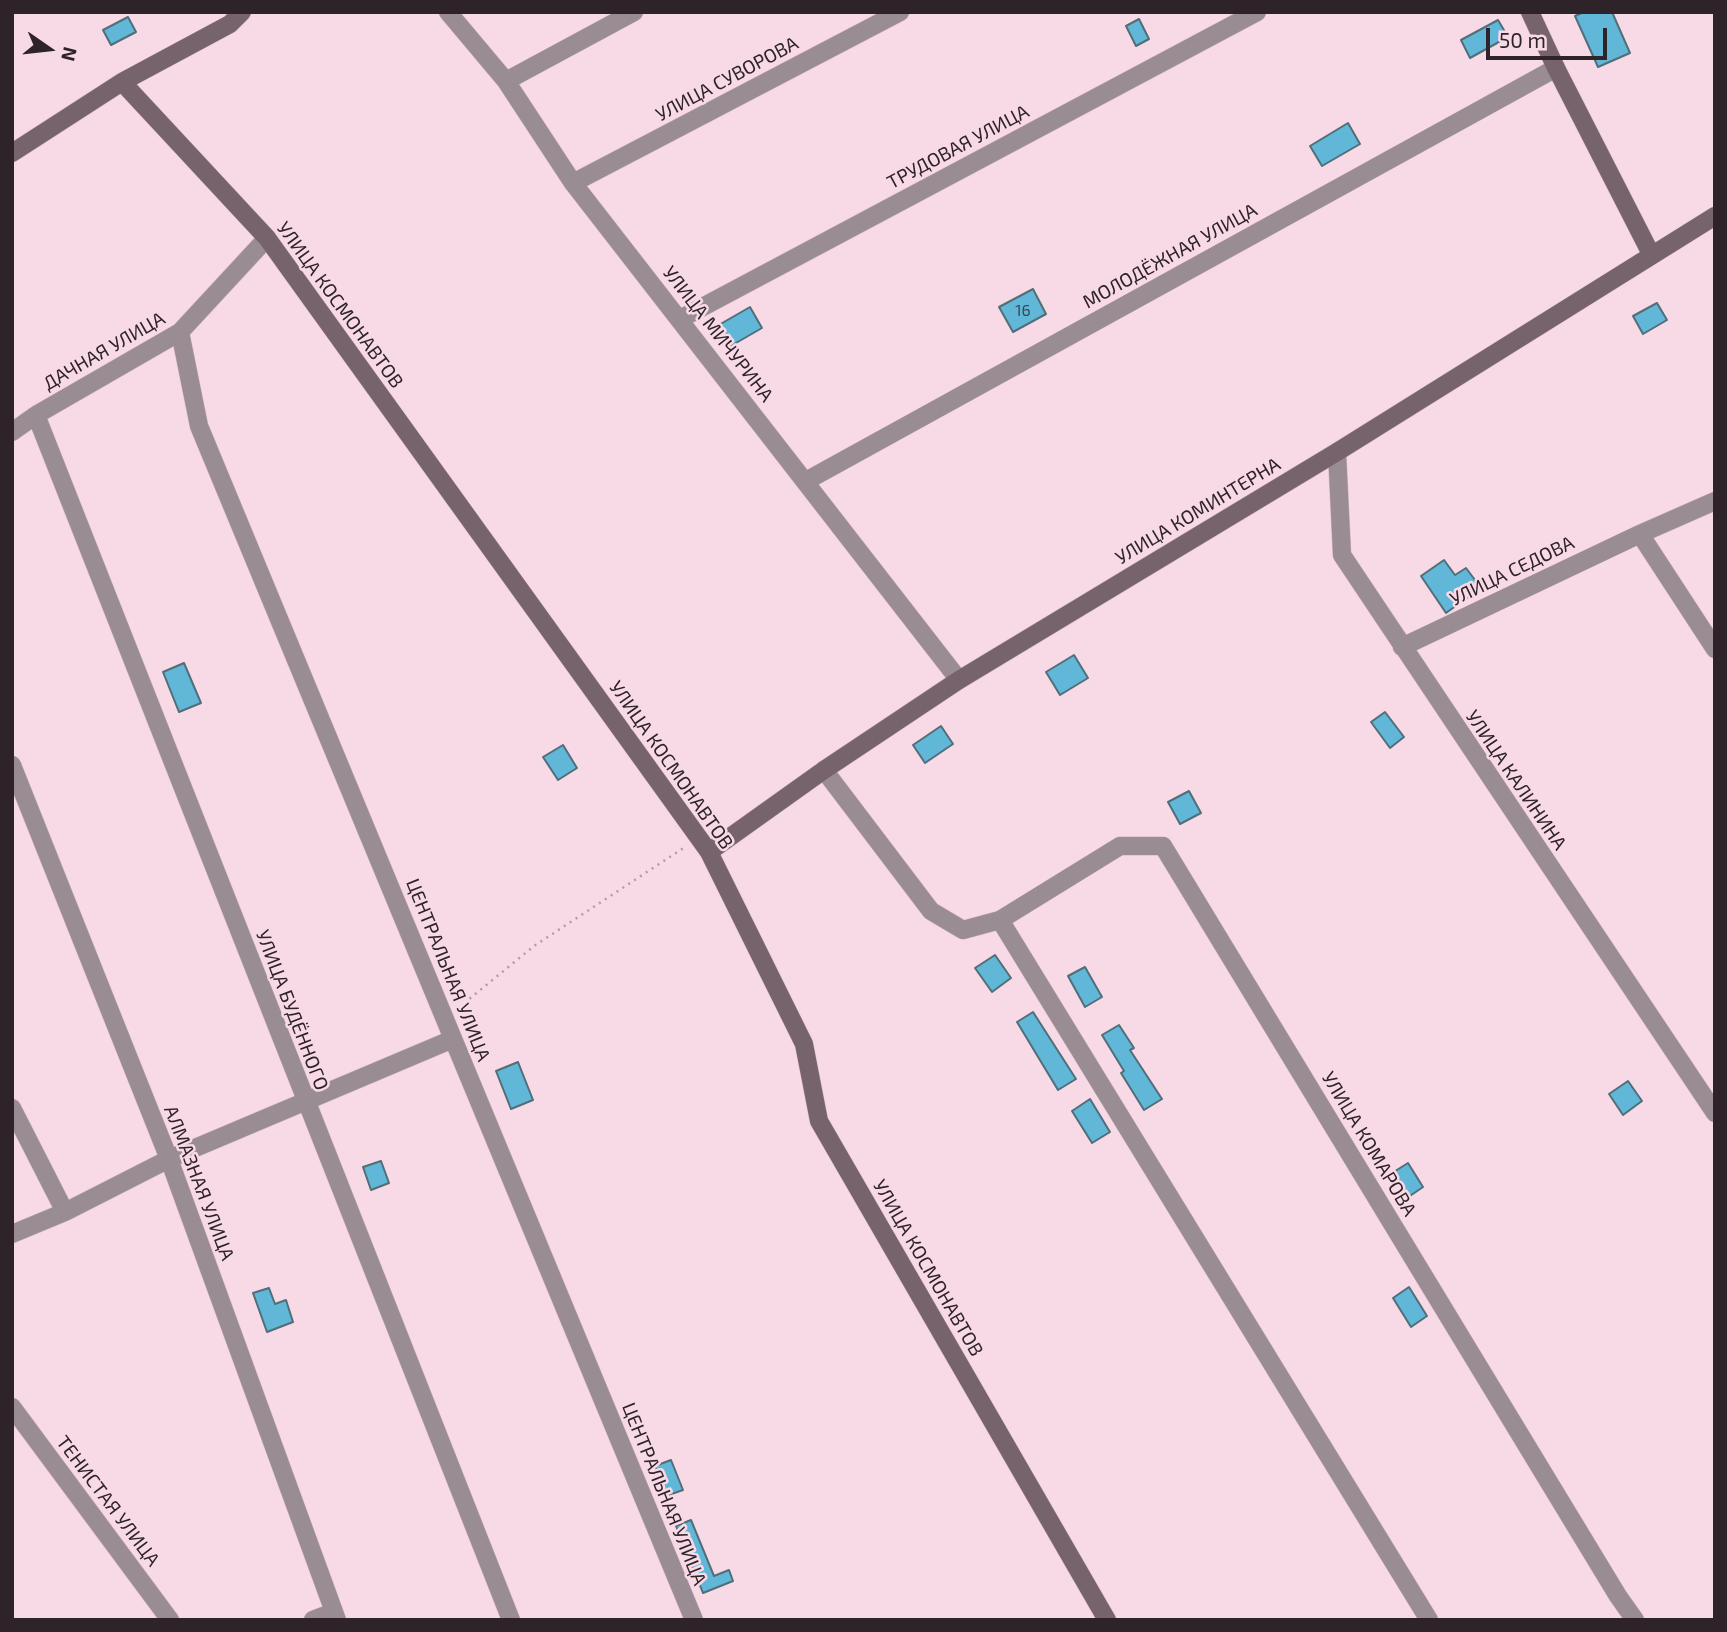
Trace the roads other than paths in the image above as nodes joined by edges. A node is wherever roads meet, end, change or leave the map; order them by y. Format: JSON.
{"nodes":[{"id":1,"x":242,"y":12,"type":"edge"},
{"id":2,"x":448,"y":12,"type":"edge"},
{"id":3,"x":634,"y":12,"type":"edge"},
{"id":4,"x":900,"y":12,"type":"edge"},
{"id":5,"x":1257,"y":12,"type":"edge"},
{"id":6,"x":1530,"y":12,"type":"edge"},
{"id":7,"x":1556,"y":68,"type":"junction"},
{"id":8,"x":506,"y":81,"type":"junction"},
{"id":9,"x":122,"y":82,"type":"junction"},
{"id":10,"x":12,"y":153,"type":"edge"},
{"id":11,"x":573,"y":183,"type":"junction"},
{"id":12,"x":1715,"y":216,"type":"edge"},
{"id":13,"x":267,"y":238,"type":"junction"},
{"id":14,"x":1651,"y":254,"type":"junction"},
{"id":15,"x":680,"y":319,"type":"junction"},
{"id":16,"x":180,"y":331,"type":"junction"},
{"id":17,"x":36,"y":415,"type":"junction"},
{"id":18,"x":12,"y":432,"type":"edge"},
{"id":19,"x":1337,"y":452,"type":"junction"},
{"id":20,"x":806,"y":481,"type":"junction"},
{"id":21,"x":1715,"y":501,"type":"edge"},
{"id":22,"x":1640,"y":534,"type":"junction"},
{"id":23,"x":1402,"y":647,"type":"junction"},
{"id":24,"x":1715,"y":649,"type":"edge"},
{"id":25,"x":959,"y":680,"type":"junction"},
{"id":26,"x":12,"y":765,"type":"edge"},
{"id":27,"x":824,"y":770,"type":"junction"},
{"id":28,"x":704,"y":845,"type":"junction"},
{"id":29,"x":1000,"y":920,"type":"junction"},
{"id":30,"x":453,"y":1039,"type":"junction"},
{"id":31,"x":304,"y":1100,"type":"junction"},
{"id":32,"x":12,"y":1108,"type":"edge"},
{"id":33,"x":1715,"y":1113,"type":"edge"},
{"id":34,"x":169,"y":1159,"type":"junction"},
{"id":35,"x":65,"y":1212,"type":"junction"},
{"id":36,"x":12,"y":1234,"type":"edge"},
{"id":37,"x":12,"y":1407,"type":"edge"},
{"id":38,"x":335,"y":1616,"type":"edge"},
{"id":39,"x":170,"y":1620,"type":"edge"},
{"id":40,"x":313,"y":1620,"type":"edge"},
{"id":41,"x":511,"y":1620,"type":"edge"},
{"id":42,"x":694,"y":1620,"type":"edge"},
{"id":43,"x":1107,"y":1620,"type":"edge"},
{"id":44,"x":1429,"y":1620,"type":"edge"},
{"id":45,"x":1635,"y":1620,"type":"edge"}],
"edges":[{"from":1,"to":9,"type":"street"},
{"from":2,"to":8,"type":"street","name":"УЛИЦА МИЧУРИНА"},
{"from":3,"to":8,"type":"street"},
{"from":4,"to":11,"type":"street","name":"УЛИЦА СУВОРОВА"},
{"from":5,"to":15,"type":"street","name":"ТРУДОВАЯ УЛИЦА"},
{"from":6,"to":7,"type":"street"},
{"from":7,"to":14,"type":"street"},
{"from":7,"to":20,"type":"street","name":"МОЛОДЁЖНАЯ УЛИЦА"},
{"from":8,"to":11,"type":"street","name":"УЛИЦА МИЧУРИНА"},
{"from":9,"to":10,"type":"street"},
{"from":9,"to":13,"type":"street","name":"УЛИЦА КОСМОНАВТОВ"},
{"from":11,"to":15,"type":"street","name":"УЛИЦА МИЧУРИНА"},
{"from":12,"to":14,"type":"street","name":"УЛИЦА КОМИНТЕРНА"},
{"from":13,"to":16,"type":"street","name":"ДАЧНАЯ УЛИЦА"},
{"from":13,"to":28,"type":"street","name":"УЛИЦА КОСМОНАВТОВ"},
{"from":14,"to":19,"type":"street","name":"УЛИЦА КОМИНТЕРНА"},
{"from":15,"to":20,"type":"street","name":"УЛИЦА МИЧУРИНА"},
{"from":16,"to":17,"type":"street","name":"ДАЧНАЯ УЛИЦА"},
{"from":16,"to":30,"type":"street","name":"ЦЕНТРАЛЬНАЯ УЛИЦА"},
{"from":17,"to":18,"type":"street","name":"ДАЧНАЯ УЛИЦА"},
{"from":17,"to":31,"type":"street","name":"УЛИЦА БУДЁННОГО"},
{"from":19,"to":23,"type":"street","name":"УЛИЦА КАЛИНИНА"},
{"from":19,"to":25,"type":"street","name":"УЛИЦА КОМИНТЕРНА"},
{"from":20,"to":25,"type":"street","name":"УЛИЦА МИЧУРИНА"},
{"from":21,"to":22,"type":"street","name":"УЛИЦА СЕДОВА"},
{"from":22,"to":23,"type":"street","name":"УЛИЦА СЕДОВА"},
{"from":22,"to":24,"type":"street"},
{"from":23,"to":33,"type":"street","name":"УЛИЦА КАЛИНИНА"},
{"from":25,"to":27,"type":"street","name":"УЛИЦА КОМИНТЕРНА"},
{"from":26,"to":34,"type":"street","name":"АЛМАЗНАЯ УЛИЦА"},
{"from":27,"to":28,"type":"street","name":"УЛИЦА КОМИНТЕРНА"},
{"from":27,"to":29,"type":"street","name":"УЛИЦА КОМАРОВА"},
{"from":28,"to":43,"type":"street","name":"УЛИЦА КОСМОНАВТОВ"},
{"from":29,"to":44,"type":"street"},
{"from":29,"to":45,"type":"street","name":"УЛИЦА КОМАРОВА"},
{"from":30,"to":31,"type":"street"},
{"from":30,"to":42,"type":"street","name":"ЦЕНТРАЛЬНАЯ УЛИЦА"},
{"from":31,"to":34,"type":"street"},
{"from":31,"to":41,"type":"street","name":"УЛИЦА БУДЁННОГО"},
{"from":32,"to":35,"type":"street"},
{"from":34,"to":35,"type":"street"},
{"from":34,"to":38,"type":"street","name":"АЛМАЗНАЯ УЛИЦА"},
{"from":35,"to":36,"type":"street"},
{"from":37,"to":39,"type":"street","name":"ТЕНИСТАЯ УЛИЦА"},
{"from":38,"to":40,"type":"street"}]}
